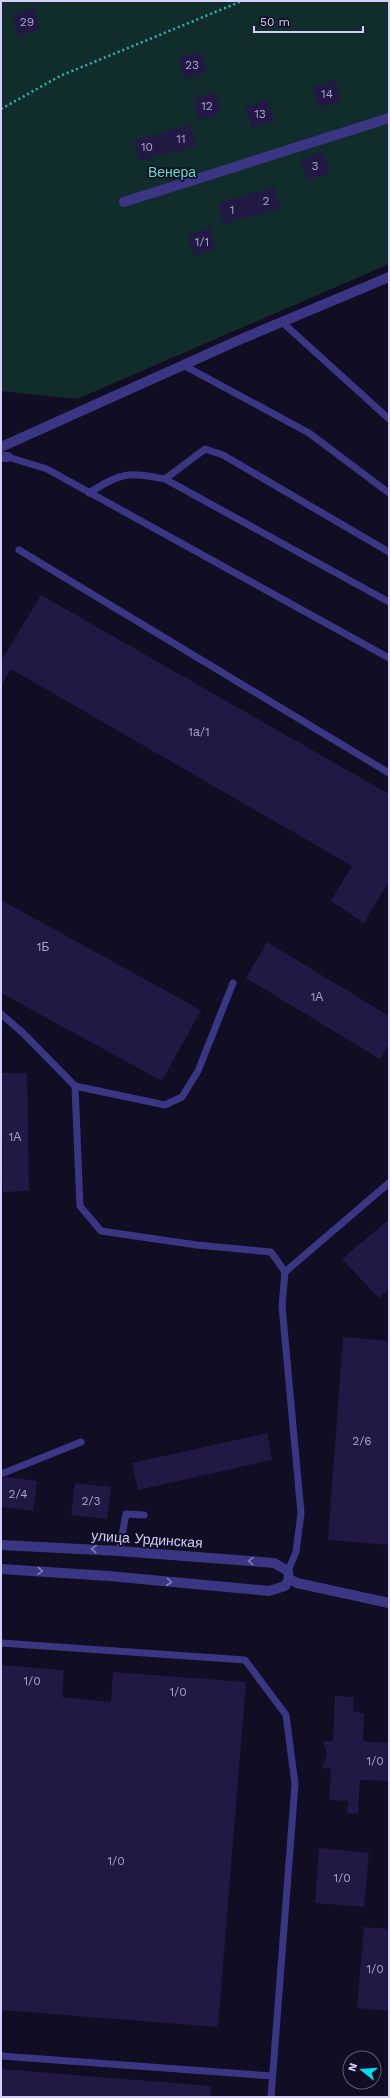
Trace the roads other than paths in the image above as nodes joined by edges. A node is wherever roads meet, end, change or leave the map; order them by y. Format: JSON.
{"nodes":[{"id":1,"x":389,"y":118,"type":"edge"},
{"id":2,"x":124,"y":202,"type":"dead end"},
{"id":3,"x":389,"y":277,"type":"edge"},
{"id":4,"x":282,"y":322,"type":"junction"},
{"id":5,"x":183,"y":366,"type":"junction"},
{"id":6,"x":389,"y":419,"type":"edge"},
{"id":7,"x":1,"y":447,"type":"edge"},
{"id":8,"x":4,"y":457,"type":"edge"},
{"id":9,"x":165,"y":479,"type":"junction"},
{"id":10,"x":89,"y":493,"type":"junction"},
{"id":11,"x":389,"y":493,"type":"edge"},
{"id":12,"x":19,"y":550,"type":"dead end"},
{"id":13,"x":389,"y":552,"type":"edge"},
{"id":14,"x":389,"y":602,"type":"edge"},
{"id":15,"x":389,"y":658,"type":"edge"},
{"id":16,"x":389,"y":773,"type":"edge"},
{"id":17,"x":233,"y":983,"type":"dead end"},
{"id":18,"x":1,"y":1014,"type":"edge"},
{"id":19,"x":75,"y":1086,"type":"junction"},
{"id":20,"x":389,"y":1183,"type":"edge"},
{"id":21,"x":285,"y":1272,"type":"junction"},
{"id":22,"x":81,"y":1442,"type":"dead end"},
{"id":23,"x":1,"y":1474,"type":"edge"},
{"id":24,"x":144,"y":1515,"type":"dead end"},
{"id":25,"x":1,"y":1545,"type":"edge"},
{"id":26,"x":119,"y":1551,"type":"junction"},
{"id":27,"x":1,"y":1568,"type":"edge"},
{"id":28,"x":288,"y":1575,"type":"junction"},
{"id":29,"x":389,"y":1603,"type":"edge"},
{"id":30,"x":1,"y":1643,"type":"edge"},
{"id":31,"x":1,"y":2056,"type":"edge"},
{"id":32,"x":272,"y":2076,"type":"junction"},
{"id":33,"x":271,"y":2097,"type":"edge"}],
"edges":[{"from":1,"to":2,"type":"street"},
{"from":3,"to":4,"type":"street"},
{"from":4,"to":5,"type":"street"},
{"from":4,"to":6,"type":"lane"},
{"from":5,"to":7,"type":"street"},
{"from":5,"to":11,"type":"lane"},
{"from":8,"to":10,"type":"lane"},
{"from":9,"to":10,"type":"lane"},
{"from":9,"to":13,"type":"lane"},
{"from":9,"to":14,"type":"lane"},
{"from":10,"to":15,"type":"lane"},
{"from":12,"to":16,"type":"lane"},
{"from":17,"to":19,"type":"lane"},
{"from":18,"to":19,"type":"lane"},
{"from":19,"to":21,"type":"lane"},
{"from":20,"to":21,"type":"lane"},
{"from":21,"to":28,"type":"lane"},
{"from":22,"to":23,"type":"lane"},
{"from":24,"to":26,"type":"lane"},
{"from":26,"to":25,"type":"street","name":"улица Урдинская","one_way":true},
{"from":28,"to":26,"type":"street","name":"улица Урдинская","one_way":true},
{"from":27,"to":28,"type":"street","one_way":true},
{"from":28,"to":29,"type":"street","name":"улица Урдинская"},
{"from":30,"to":32,"type":"lane"},
{"from":31,"to":32,"type":"lane"},
{"from":32,"to":33,"type":"lane"}]}
